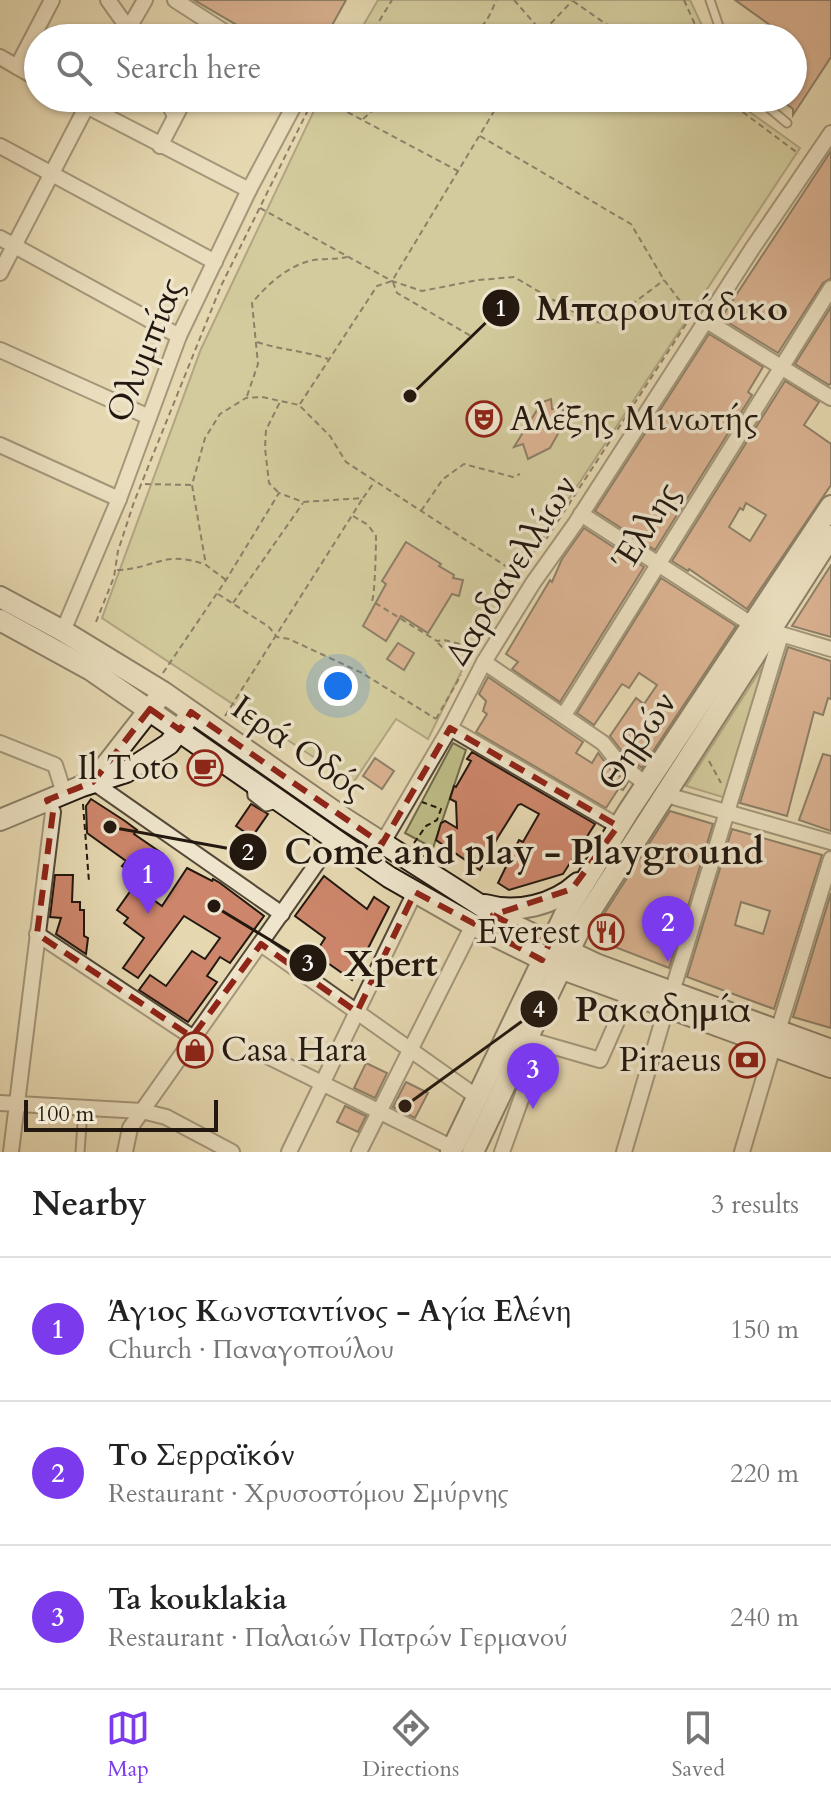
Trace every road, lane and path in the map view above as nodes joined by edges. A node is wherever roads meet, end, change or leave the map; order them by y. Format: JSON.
{"nodes":[{"id":1,"x":52,"y":0,"type":"edge"},
{"id":2,"x":108,"y":0,"type":"edge"},
{"id":3,"x":145,"y":0,"type":"edge"},
{"id":4,"x":175,"y":0,"type":"edge"},
{"id":5,"x":392,"y":0,"type":"edge"},
{"id":6,"x":496,"y":0,"type":"edge"},
{"id":7,"x":514,"y":0,"type":"edge"},
{"id":8,"x":573,"y":0,"type":"edge"},
{"id":9,"x":684,"y":0,"type":"edge"},
{"id":10,"x":710,"y":0,"type":"edge"},
{"id":11,"x":39,"y":24,"type":"edge"},
{"id":12,"x":123,"y":24,"type":"edge"},
{"id":13,"x":134,"y":24,"type":"edge"},
{"id":14,"x":208,"y":24,"type":"edge"},
{"id":15,"x":377,"y":24,"type":"edge"},
{"id":16,"x":484,"y":24,"type":"edge"},
{"id":17,"x":536,"y":24,"type":"edge"},
{"id":18,"x":550,"y":24,"type":"edge"},
{"id":19,"x":606,"y":24,"type":"edge"},
{"id":20,"x":695,"y":24,"type":"edge"},
{"id":21,"x":718,"y":24,"type":"edge"},
{"id":22,"x":24,"y":54,"type":"edge"},
{"id":23,"x":0,"y":57,"type":"edge"},
{"id":24,"x":17,"y":67,"type":"junction"},
{"id":25,"x":24,"y":71,"type":"edge"},
{"id":26,"x":84,"y":112,"type":"edge"},
{"id":27,"x":105,"y":112,"type":"edge"},
{"id":28,"x":173,"y":112,"type":"edge"},
{"id":29,"x":177,"y":112,"type":"edge"},
{"id":30,"x":291,"y":112,"type":"edge"},
{"id":31,"x":309,"y":112,"type":"edge"},
{"id":32,"x":347,"y":112,"type":"edge"},
{"id":33,"x":371,"y":112,"type":"edge"},
{"id":34,"x":494,"y":112,"type":"edge"},
{"id":35,"x":743,"y":112,"type":"edge"},
{"id":36,"x":774,"y":112,"type":"edge"},
{"id":37,"x":175,"y":116,"type":"junction"},
{"id":38,"x":362,"y":120,"type":"junction"},
{"id":39,"x":787,"y":123,"type":"dead end"},
{"id":40,"x":831,"y":133,"type":"edge"},
{"id":41,"x":480,"y":136,"type":"junction"},
{"id":42,"x":0,"y":146,"type":"edge"},
{"id":43,"x":160,"y":146,"type":"junction"},
{"id":44,"x":799,"y":154,"type":"dead end"},
{"id":45,"x":459,"y":171,"type":"junction"},
{"id":46,"x":53,"y":175,"type":"junction"},
{"id":47,"x":249,"y":190,"type":"junction"},
{"id":48,"x":258,"y":207,"type":"junction"},
{"id":49,"x":0,"y":238,"type":"edge"},
{"id":50,"x":14,"y":246,"type":"junction"},
{"id":51,"x":348,"y":257,"type":"junction"},
{"id":52,"x":215,"y":262,"type":"junction"},
{"id":53,"x":0,"y":273,"type":"edge"},
{"id":54,"x":664,"y":280,"type":"junction"},
{"id":55,"x":392,"y":281,"type":"junction"},
{"id":56,"x":831,"y":288,"type":"edge"},
{"id":57,"x":707,"y":321,"type":"junction"},
{"id":58,"x":179,"y":336,"type":"junction"},
{"id":59,"x":471,"y":336,"type":"dead end"},
{"id":60,"x":256,"y":342,"type":"junction"},
{"id":61,"x":0,"y":350,"type":"edge"},
{"id":62,"x":329,"y":359,"type":"junction"},
{"id":63,"x":780,"y":367,"type":"junction"},
{"id":64,"x":246,"y":398,"type":"junction"},
{"id":65,"x":831,"y":398,"type":"edge"},
{"id":66,"x":280,"y":402,"type":"junction"},
{"id":67,"x":299,"y":405,"type":"junction"},
{"id":68,"x":149,"y":417,"type":"junction"},
{"id":69,"x":0,"y":445,"type":"edge"},
{"id":70,"x":520,"y":474,"type":"dead end"},
{"id":71,"x":127,"y":478,"type":"junction"},
{"id":72,"x":376,"y":480,"type":"junction"},
{"id":73,"x":143,"y":484,"type":"junction"},
{"id":74,"x":192,"y":485,"type":"junction"},
{"id":75,"x":279,"y":493,"type":"junction"},
{"id":76,"x":363,"y":498,"type":"junction"},
{"id":77,"x":119,"y":499,"type":"junction"},
{"id":78,"x":303,"y":502,"type":"junction"},
{"id":79,"x":831,"y":506,"type":"edge"},
{"id":80,"x":421,"y":511,"type":"junction"},
{"id":81,"x":581,"y":514,"type":"junction"},
{"id":82,"x":352,"y":515,"type":"junction"},
{"id":83,"x":831,"y":536,"type":"edge"},
{"id":84,"x":658,"y":564,"type":"junction"},
{"id":85,"x":206,"y":565,"type":"junction"},
{"id":86,"x":116,"y":570,"type":"junction"},
{"id":87,"x":226,"y":580,"type":"junction"},
{"id":88,"x":533,"y":583,"type":"junction"},
{"id":89,"x":217,"y":594,"type":"junction"},
{"id":90,"x":0,"y":597,"type":"edge"},
{"id":91,"x":232,"y":604,"type":"junction"},
{"id":92,"x":0,"y":620,"type":"edge"},
{"id":93,"x":96,"y":622,"type":"dead end"},
{"id":94,"x":768,"y":630,"type":"junction"},
{"id":95,"x":63,"y":631,"type":"junction"},
{"id":96,"x":277,"y":637,"type":"junction"},
{"id":97,"x":437,"y":641,"type":"junction"},
{"id":98,"x":477,"y":648,"type":"dead end"},
{"id":99,"x":831,"y":649,"type":"edge"},
{"id":100,"x":479,"y":658,"type":"junction"},
{"id":101,"x":162,"y":684,"type":"junction"},
{"id":102,"x":150,"y":709,"type":"junction"},
{"id":103,"x":228,"y":712,"type":"dead end"},
{"id":104,"x":564,"y":715,"type":"junction"},
{"id":105,"x":436,"y":719,"type":"dead end"},
{"id":106,"x":186,"y":721,"type":"junction"},
{"id":107,"x":450,"y":728,"type":"junction"},
{"id":108,"x":0,"y":743,"type":"edge"},
{"id":109,"x":698,"y":743,"type":"junction"},
{"id":110,"x":655,"y":790,"type":"junction"},
{"id":111,"x":71,"y":791,"type":"junction"},
{"id":112,"x":409,"y":797,"type":"junction"},
{"id":113,"x":729,"y":807,"type":"junction"},
{"id":114,"x":0,"y":820,"type":"edge"},
{"id":115,"x":618,"y":826,"type":"junction"},
{"id":116,"x":334,"y":839,"type":"junction"},
{"id":117,"x":416,"y":841,"type":"dead end"},
{"id":118,"x":831,"y":842,"type":"edge"},
{"id":119,"x":382,"y":844,"type":"junction"},
{"id":120,"x":599,"y":858,"type":"junction"},
{"id":121,"x":831,"y":859,"type":"edge"},
{"id":122,"x":89,"y":882,"type":"dead end"},
{"id":123,"x":415,"y":892,"type":"junction"},
{"id":124,"x":478,"y":903,"type":"junction"},
{"id":125,"x":282,"y":914,"type":"junction"},
{"id":126,"x":473,"y":925,"type":"junction"},
{"id":127,"x":37,"y":934,"type":"junction"},
{"id":128,"x":261,"y":944,"type":"junction"},
{"id":129,"x":555,"y":956,"type":"junction"},
{"id":130,"x":629,"y":994,"type":"junction"},
{"id":131,"x":669,"y":1000,"type":"junction"},
{"id":132,"x":357,"y":1012,"type":"junction"},
{"id":133,"x":192,"y":1037,"type":"junction"},
{"id":134,"x":775,"y":1039,"type":"junction"},
{"id":135,"x":534,"y":1042,"type":"junction"},
{"id":136,"x":409,"y":1047,"type":"junction"},
{"id":137,"x":831,"y":1050,"type":"edge"},
{"id":138,"x":265,"y":1055,"type":"dead end"},
{"id":139,"x":831,"y":1067,"type":"edge"},
{"id":140,"x":323,"y":1082,"type":"junction"},
{"id":141,"x":477,"y":1097,"type":"junction"},
{"id":142,"x":0,"y":1103,"type":"edge"},
{"id":143,"x":16,"y":1104,"type":"junction"},
{"id":144,"x":83,"y":1110,"type":"junction"},
{"id":145,"x":378,"y":1110,"type":"junction"},
{"id":146,"x":142,"y":1111,"type":"junction"},
{"id":147,"x":459,"y":1151,"type":"edge"},
{"id":148,"x":11,"y":1152,"type":"edge"},
{"id":149,"x":80,"y":1152,"type":"edge"},
{"id":150,"x":125,"y":1152,"type":"edge"},
{"id":151,"x":232,"y":1152,"type":"edge"},
{"id":152,"x":289,"y":1152,"type":"edge"},
{"id":153,"x":359,"y":1152,"type":"edge"},
{"id":154,"x":502,"y":1152,"type":"edge"},
{"id":155,"x":624,"y":1152,"type":"edge"},
{"id":156,"x":742,"y":1152,"type":"edge"}],
"edges":[{"from":1,"to":11,"type":"street"},
{"from":2,"to":12,"type":"street"},
{"from":3,"to":13,"type":"street"},
{"from":4,"to":14,"type":"street"},
{"from":5,"to":15,"type":"path"},
{"from":6,"to":16,"type":"path"},
{"from":7,"to":17,"type":"path"},
{"from":8,"to":18,"type":"path"},
{"from":8,"to":19,"type":"path"},
{"from":9,"to":20,"type":"path"},
{"from":10,"to":21,"type":"lane"},
{"from":22,"to":24,"type":"street"},
{"from":23,"to":24,"type":"street"},
{"from":24,"to":25,"type":"street"},
{"from":26,"to":46,"type":"street"},
{"from":27,"to":43,"type":"street"},
{"from":28,"to":37,"type":"street"},
{"from":29,"to":37,"type":"street"},
{"from":30,"to":47,"type":"street","name":"Ολυμπίας"},
{"from":31,"to":48,"type":"path","name":"Ολυμπίας"},
{"from":32,"to":38,"type":"path"},
{"from":33,"to":38,"type":"path"},
{"from":34,"to":41,"type":"path"},
{"from":35,"to":44,"type":"path"},
{"from":36,"to":39,"type":"lane"},
{"from":37,"to":43,"type":"street"},
{"from":38,"to":45,"type":"path"},
{"from":40,"to":57,"type":"street","name":"Δαρδανελλίων"},
{"from":41,"to":45,"type":"path"},
{"from":41,"to":54,"type":"path"},
{"from":42,"to":46,"type":"street"},
{"from":43,"to":47,"type":"street"},
{"from":45,"to":55,"type":"path"},
{"from":46,"to":50,"type":"street"},
{"from":46,"to":52,"type":"street"},
{"from":47,"to":48,"type":"path"},
{"from":47,"to":52,"type":"street","name":"Ολυμπίας"},
{"from":48,"to":51,"type":"path"},
{"from":48,"to":73,"type":"path","name":"Ολυμπίας"},
{"from":49,"to":50,"type":"street"},
{"from":50,"to":53,"type":"street"},
{"from":50,"to":58,"type":"street"},
{"from":51,"to":55,"type":"path"},
{"from":51,"to":60,"type":"path"},
{"from":52,"to":58,"type":"street","name":"Ολυμπίας"},
{"from":54,"to":55,"type":"path"},
{"from":54,"to":57,"type":"path"},
{"from":55,"to":59,"type":"path"},
{"from":55,"to":62,"type":"path"},
{"from":56,"to":63,"type":"street","name":"Έλλης"},
{"from":57,"to":63,"type":"street"},
{"from":57,"to":81,"type":"street","name":"Δαρδανελλίων"},
{"from":58,"to":68,"type":"street","name":"Ολυμπίας"},
{"from":60,"to":62,"type":"path"},
{"from":60,"to":64,"type":"path"},
{"from":61,"to":68,"type":"street"},
{"from":62,"to":67,"type":"path"},
{"from":63,"to":65,"type":"street"},
{"from":63,"to":84,"type":"street","name":"Έλλης"},
{"from":64,"to":66,"type":"path"},
{"from":64,"to":74,"type":"path"},
{"from":66,"to":67,"type":"path"},
{"from":66,"to":75,"type":"path"},
{"from":67,"to":72,"type":"path"},
{"from":68,"to":71,"type":"street","name":"Ολυμπίας"},
{"from":69,"to":77,"type":"street"},
{"from":70,"to":80,"type":"path"},
{"from":71,"to":73,"type":"path"},
{"from":71,"to":77,"type":"street","name":"Ολυμπίας"},
{"from":72,"to":76,"type":"path"},
{"from":72,"to":80,"type":"path"},
{"from":73,"to":74,"type":"path"},
{"from":73,"to":86,"type":"path","name":"Ολυμπίας"},
{"from":74,"to":85,"type":"path"},
{"from":75,"to":78,"type":"path"},
{"from":75,"to":87,"type":"path"},
{"from":76,"to":78,"type":"path"},
{"from":76,"to":82,"type":"path"},
{"from":77,"to":95,"type":"street","name":"Ολυμπίας"},
{"from":78,"to":91,"type":"path"},
{"from":79,"to":94,"type":"main road","name":"Θηβών"},
{"from":80,"to":88,"type":"path"},
{"from":81,"to":84,"type":"street"},
{"from":81,"to":88,"type":"street","name":"Δαρδανελλίων"},
{"from":82,"to":96,"type":"path"},
{"from":82,"to":97,"type":"path"},
{"from":83,"to":94,"type":"main road","name":"Θηβών"},
{"from":84,"to":94,"type":"street"},
{"from":84,"to":104,"type":"street","name":"Έλλης"},
{"from":85,"to":86,"type":"path"},
{"from":85,"to":87,"type":"path"},
{"from":86,"to":93,"type":"path","name":"Ολυμπίας"},
{"from":87,"to":89,"type":"path"},
{"from":88,"to":100,"type":"street","name":"Δαρδανελλίων"},
{"from":89,"to":91,"type":"path"},
{"from":89,"to":101,"type":"path"},
{"from":90,"to":95,"type":"main road","name":"Ιερά Οδός"},
{"from":91,"to":96,"type":"path"},
{"from":92,"to":102,"type":"main road","name":"Ιερά Οδός"},
{"from":94,"to":99,"type":"street"},
{"from":94,"to":109,"type":"main road","name":"Θηβών"},
{"from":94,"to":110,"type":"main road","name":"Θηβών"},
{"from":94,"to":113,"type":"street"},
{"from":95,"to":101,"type":"main road","name":"Ιερά Οδός"},
{"from":96,"to":103,"type":"path"},
{"from":96,"to":105,"type":"path"},
{"from":97,"to":98,"type":"path"},
{"from":97,"to":100,"type":"path"},
{"from":100,"to":104,"type":"street"},
{"from":100,"to":107,"type":"street","name":"Δαρδανελλίων"},
{"from":101,"to":102,"type":"main road"},
{"from":101,"to":106,"type":"main road","name":"Ιερά Οδός"},
{"from":102,"to":106,"type":"main road","name":"Ιερά Οδός"},
{"from":102,"to":111,"type":"main road"},
{"from":104,"to":110,"type":"street"},
{"from":106,"to":111,"type":"main road"},
{"from":106,"to":116,"type":"main road","name":"Ιερά Οδός"},
{"from":106,"to":119,"type":"main road","name":"Ιερά Οδός"},
{"from":107,"to":112,"type":"street","name":"Δαρδανελλίων"},
{"from":107,"to":115,"type":"street"},
{"from":108,"to":111,"type":"street"},
{"from":109,"to":110,"type":"main road","name":"Θηβών"},
{"from":109,"to":113,"type":"path"},
{"from":110,"to":113,"type":"street"},
{"from":110,"to":115,"type":"main road","name":"Θηβών"},
{"from":110,"to":129,"type":"main road","name":"Θηβών"},
{"from":111,"to":114,"type":"main road"},
{"from":111,"to":122,"type":"path"},
{"from":111,"to":125,"type":"street"},
{"from":111,"to":127,"type":"street"},
{"from":112,"to":117,"type":"path"},
{"from":112,"to":119,"type":"street","name":"Δαρδανελλίων"},
{"from":113,"to":118,"type":"street"},
{"from":113,"to":131,"type":"street"},
{"from":115,"to":120,"type":"main road","name":"Θηβών"},
{"from":116,"to":123,"type":"main road","name":"Ιερά Οδός"},
{"from":116,"to":125,"type":"street"},
{"from":119,"to":124,"type":"main road","name":"Ιερά Οδός"},
{"from":120,"to":124,"type":"main road"},
{"from":120,"to":129,"type":"main road","name":"Θηβών"},
{"from":121,"to":134,"type":"street"},
{"from":123,"to":126,"type":"main road","name":"Ιερά Οδός"},
{"from":123,"to":132,"type":"street"},
{"from":124,"to":129,"type":"main road","name":"Ιερά Οδός"},
{"from":125,"to":128,"type":"street"},
{"from":126,"to":129,"type":"main road","name":"Ιερά Οδός"},
{"from":126,"to":136,"type":"street"},
{"from":127,"to":133,"type":"street"},
{"from":127,"to":143,"type":"street"},
{"from":128,"to":132,"type":"street"},
{"from":128,"to":133,"type":"street"},
{"from":129,"to":130,"type":"main road","name":"Ιερά Οδός"},
{"from":129,"to":131,"type":"main road","name":"Ιερά Οδός"},
{"from":129,"to":135,"type":"main road","name":"Θηβών"},
{"from":129,"to":141,"type":"main road","name":"Θηβών"},
{"from":130,"to":131,"type":"main road","name":"Ιερά Οδός"},
{"from":130,"to":135,"type":"street"},
{"from":131,"to":134,"type":"main road","name":"Ιερά Οδός"},
{"from":131,"to":155,"type":"street"},
{"from":132,"to":136,"type":"street"},
{"from":132,"to":140,"type":"street"},
{"from":133,"to":146,"type":"street"},
{"from":134,"to":137,"type":"main road","name":"Ιερά Οδός"},
{"from":134,"to":139,"type":"main road","name":"Ιερά Οδός"},
{"from":134,"to":156,"type":"street"},
{"from":135,"to":147,"type":"main road","name":"Θηβών"},
{"from":135,"to":154,"type":"street"},
{"from":136,"to":141,"type":"street"},
{"from":136,"to":145,"type":"street"},
{"from":138,"to":140,"type":"street"},
{"from":140,"to":145,"type":"street"},
{"from":140,"to":152,"type":"street"},
{"from":141,"to":147,"type":"main road","name":"Θηβών"},
{"from":142,"to":143,"type":"street"},
{"from":143,"to":144,"type":"street"},
{"from":143,"to":148,"type":"street"},
{"from":144,"to":146,"type":"street"},
{"from":144,"to":149,"type":"lane"},
{"from":145,"to":147,"type":"street"},
{"from":145,"to":153,"type":"street"},
{"from":146,"to":150,"type":"street"},
{"from":146,"to":151,"type":"street"}]}
